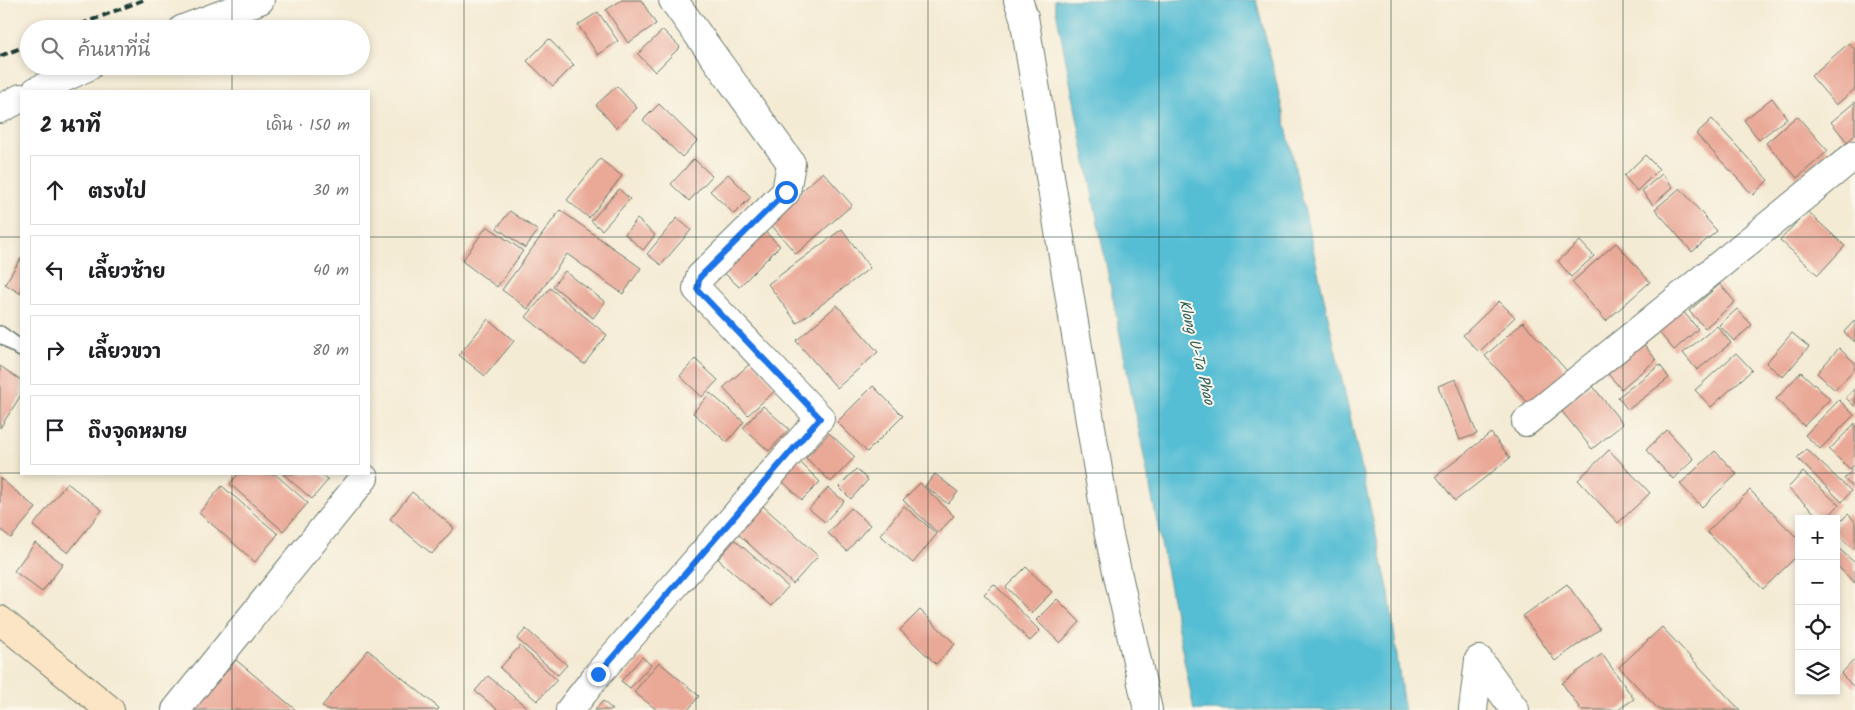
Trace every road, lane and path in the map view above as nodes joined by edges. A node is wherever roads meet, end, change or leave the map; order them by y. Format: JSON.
{"nodes":[{"id":1,"x":260,"y":0,"type":"edge"},
{"id":2,"x":673,"y":0,"type":"edge"},
{"id":3,"x":1018,"y":0,"type":"edge"},
{"id":4,"x":206,"y":20,"type":"edge"},
{"id":5,"x":70,"y":75,"type":"edge"},
{"id":6,"x":38,"y":90,"type":"edge"},
{"id":7,"x":20,"y":98,"type":"edge"},
{"id":8,"x":0,"y":108,"type":"edge"},
{"id":9,"x":1855,"y":155,"type":"edge"},
{"id":10,"x":0,"y":334,"type":"edge"},
{"id":11,"x":20,"y":348,"type":"edge"},
{"id":12,"x":1526,"y":422,"type":"dead end"},
{"id":13,"x":364,"y":478,"type":"dead end"},
{"id":14,"x":0,"y":620,"type":"edge"},
{"id":15,"x":110,"y":710,"type":"edge"},
{"id":16,"x":176,"y":710,"type":"edge"},
{"id":17,"x":570,"y":710,"type":"edge"},
{"id":18,"x":1148,"y":710,"type":"edge"},
{"id":19,"x":1473,"y":710,"type":"edge"},
{"id":20,"x":1515,"y":710,"type":"edge"}],
"edges":[{"from":1,"to":4,"type":"street"},
{"from":2,"to":17,"type":"street"},
{"from":3,"to":18,"type":"street"},
{"from":5,"to":6,"type":"street"},
{"from":7,"to":8,"type":"street"},
{"from":9,"to":12,"type":"street"},
{"from":10,"to":11,"type":"lane"},
{"from":13,"to":16,"type":"street"},
{"from":14,"to":15,"type":"street"},
{"from":19,"to":20,"type":"street"}]}
